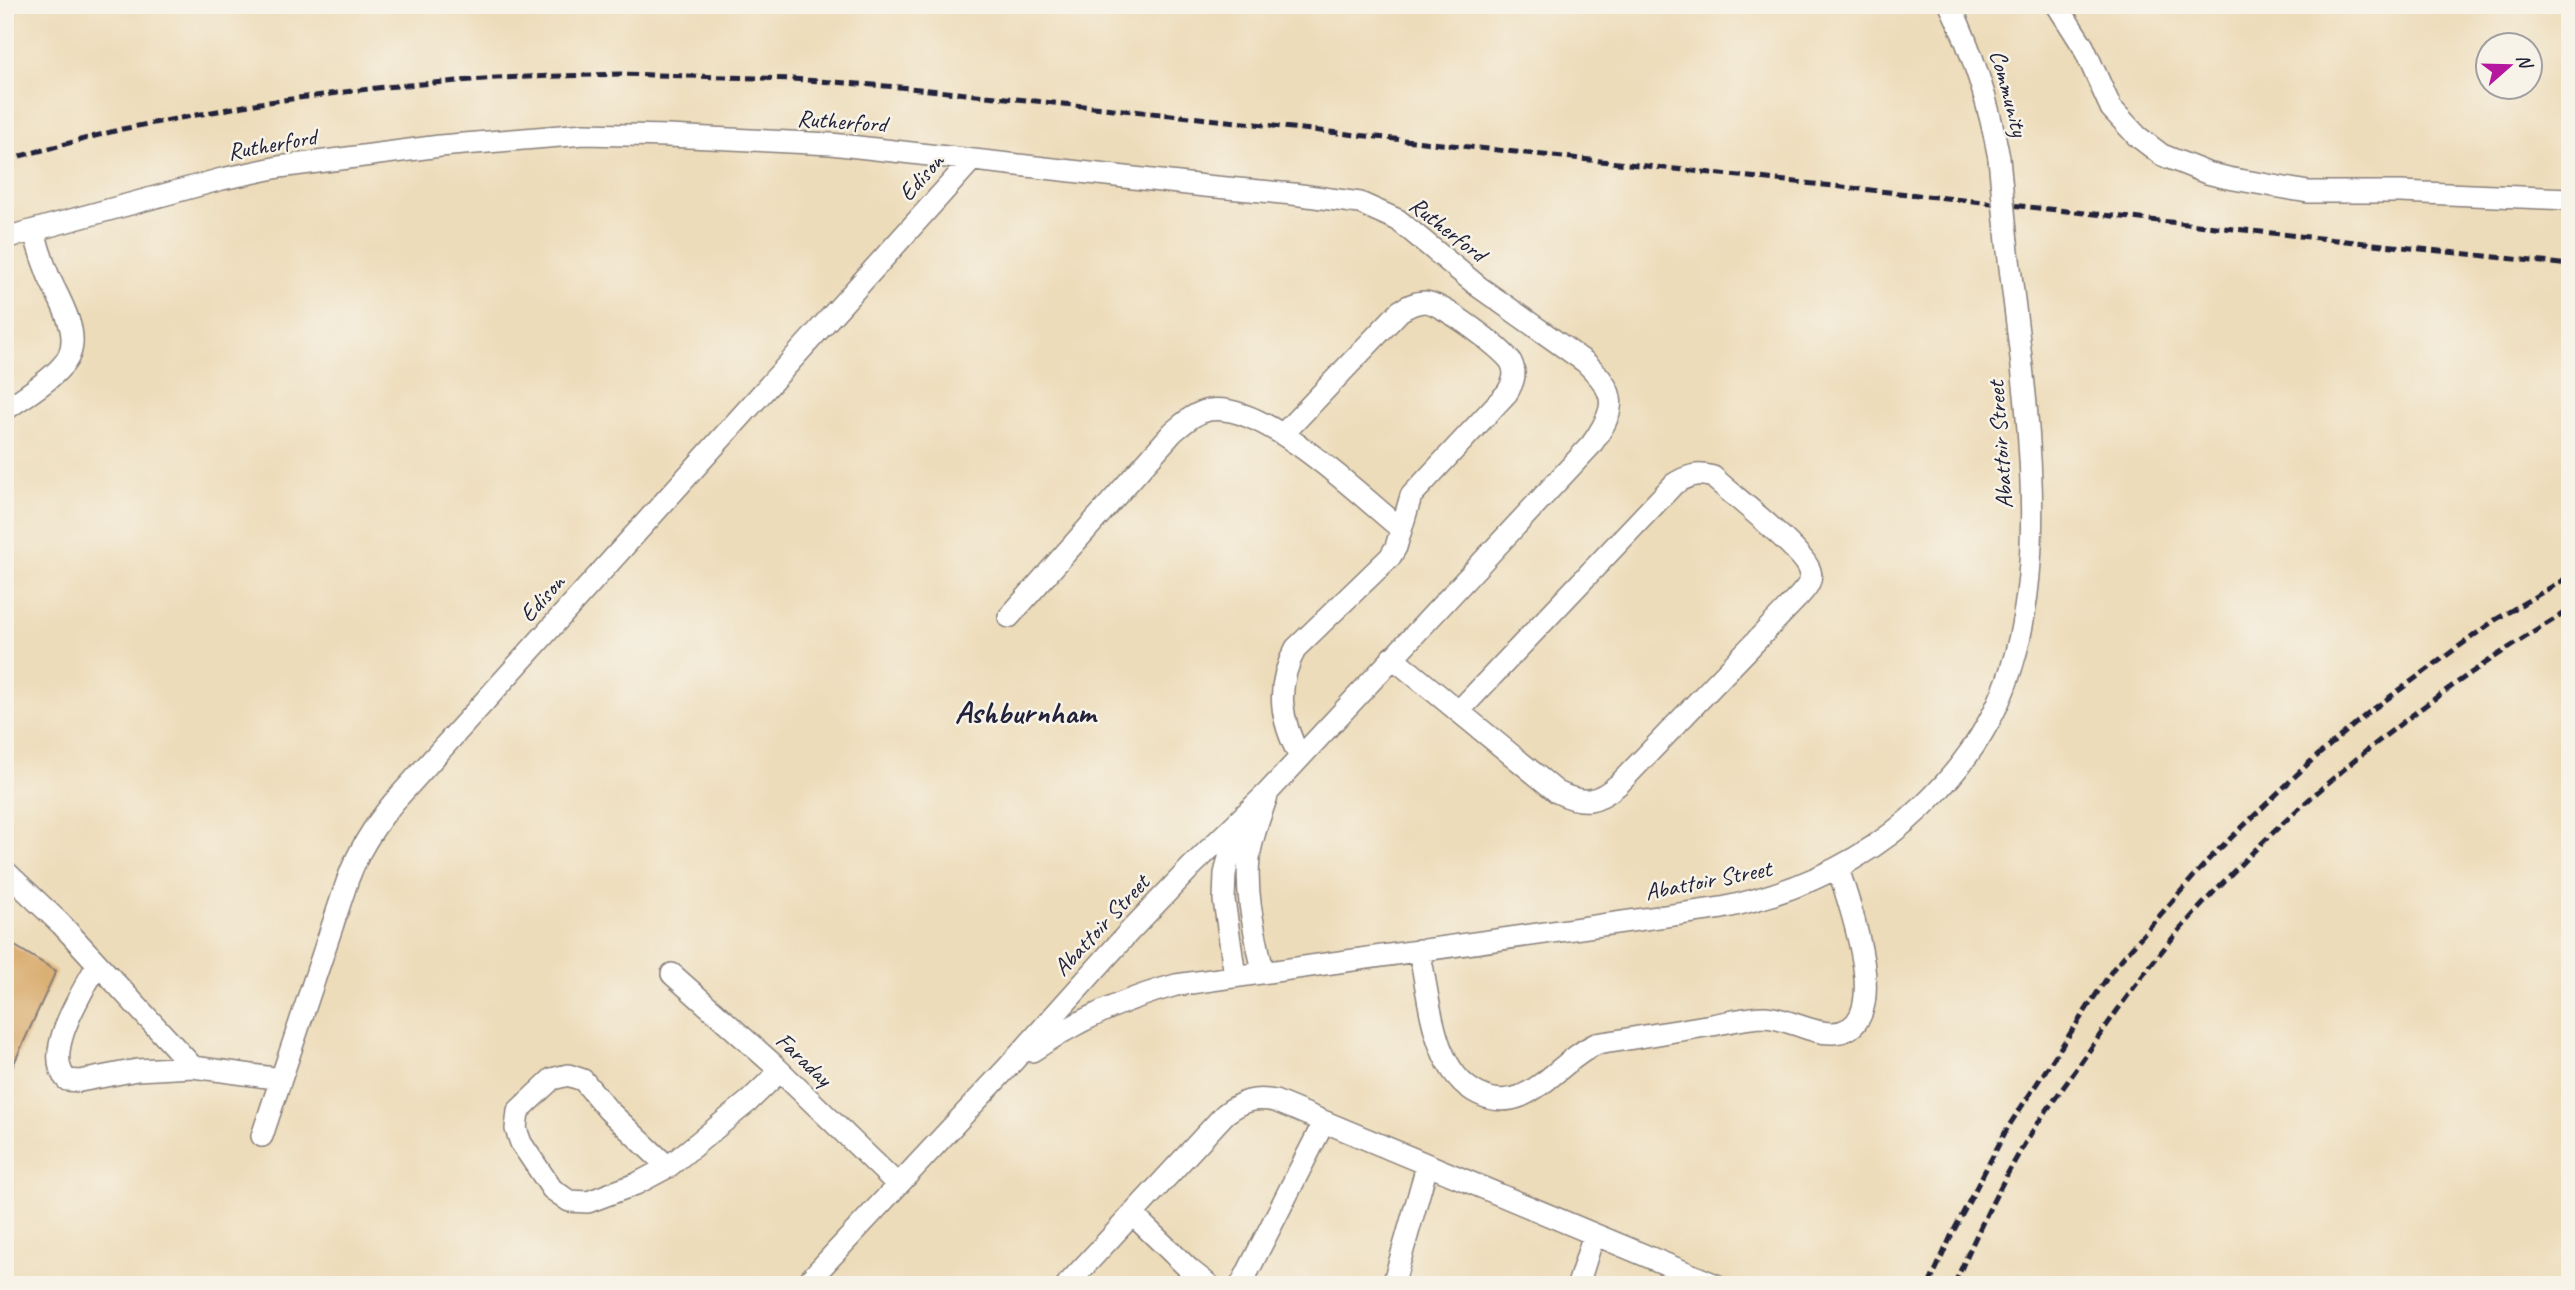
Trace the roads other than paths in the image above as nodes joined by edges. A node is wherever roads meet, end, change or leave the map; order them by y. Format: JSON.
{"nodes":[{"id":1,"x":1950,"y":5,"type":"edge"},
{"id":2,"x":2057,"y":5,"type":"edge"},
{"id":3,"x":1999,"y":158,"type":"joint"},
{"id":4,"x":971,"y":161,"type":"junction"},
{"id":5,"x":2570,"y":199,"type":"edge"},
{"id":6,"x":34,"y":231,"type":"junction"},
{"id":7,"x":5,"y":239,"type":"edge"},
{"id":8,"x":1612,"y":400,"type":"joint"},
{"id":9,"x":5,"y":410,"type":"edge"},
{"id":10,"x":1284,"y":433,"type":"junction"},
{"id":11,"x":1400,"y":528,"type":"junction"},
{"id":12,"x":1009,"y":617,"type":"dead end"},
{"id":13,"x":1392,"y":657,"type":"junction"},
{"id":14,"x":1459,"y":711,"type":"junction"},
{"id":15,"x":1300,"y":757,"type":"junction"},
{"id":16,"x":1269,"y":791,"type":"junction"},
{"id":17,"x":1237,"y":823,"type":"junction"},
{"id":18,"x":1838,"y":868,"type":"junction"},
{"id":19,"x":5,"y":871,"type":"edge"},
{"id":20,"x":1419,"y":950,"type":"junction"},
{"id":21,"x":97,"y":965,"type":"junction"},
{"id":22,"x":1263,"y":972,"type":"junction"},
{"id":23,"x":672,"y":974,"type":"dead end"},
{"id":24,"x":1235,"y":976,"type":"junction"},
{"id":25,"x":193,"y":1067,"type":"junction"},
{"id":26,"x":1008,"y":1067,"type":"junction"},
{"id":27,"x":780,"y":1071,"type":"junction"},
{"id":28,"x":281,"y":1079,"type":"junction"},
{"id":29,"x":1324,"y":1122,"type":"junction"},
{"id":30,"x":262,"y":1136,"type":"dead end"},
{"id":31,"x":1427,"y":1166,"type":"junction"},
{"id":32,"x":668,"y":1167,"type":"junction"},
{"id":33,"x":898,"y":1185,"type":"junction"},
{"id":34,"x":1132,"y":1214,"type":"junction"},
{"id":35,"x":1594,"y":1234,"type":"junction"},
{"id":36,"x":805,"y":1285,"type":"edge"},
{"id":37,"x":1067,"y":1285,"type":"edge"},
{"id":38,"x":1209,"y":1285,"type":"edge"},
{"id":39,"x":1241,"y":1285,"type":"edge"},
{"id":40,"x":1393,"y":1285,"type":"edge"},
{"id":41,"x":1578,"y":1285,"type":"edge"},
{"id":42,"x":1716,"y":1285,"type":"edge"}],
"edges":[{"from":1,"to":3,"type":"street","name":"Community"},
{"from":2,"to":5,"type":"street"},
{"from":3,"to":18,"type":"street","name":"Abattoir Street","bridge":true},
{"from":4,"to":6,"type":"street","name":"Rutherford"},
{"from":4,"to":8,"type":"street","name":"Rutherford"},
{"from":4,"to":28,"type":"street","name":"Edison"},
{"from":6,"to":7,"type":"street","name":"Rutherford"},
{"from":6,"to":9,"type":"street"},
{"from":8,"to":13,"type":"street","name":"Abattoir Street"},
{"from":10,"to":11,"type":"street"},
{"from":10,"to":11,"type":"street"},
{"from":10,"to":12,"type":"street"},
{"from":11,"to":15,"type":"street"},
{"from":13,"to":14,"type":"street"},
{"from":13,"to":15,"type":"street","name":"Abattoir Street"},
{"from":14,"to":14,"type":"street"},
{"from":15,"to":16,"type":"street","name":"Abattoir Street"},
{"from":16,"to":17,"type":"street","name":"Abattoir Street"},
{"from":16,"to":22,"type":"street","name":"Abattoir Street"},
{"from":17,"to":24,"type":"street"},
{"from":17,"to":26,"type":"street","name":"Abattoir Street"},
{"from":18,"to":20,"type":"street","name":"Abattoir Street"},
{"from":18,"to":20,"type":"street"},
{"from":19,"to":21,"type":"street"},
{"from":20,"to":22,"type":"street","name":"Abattoir Street"},
{"from":21,"to":25,"type":"street"},
{"from":21,"to":25,"type":"street"},
{"from":22,"to":24,"type":"street","name":"Abattoir Street"},
{"from":23,"to":27,"type":"street","name":"Faraday"},
{"from":24,"to":26,"type":"street","name":"Abattoir Street"},
{"from":25,"to":28,"type":"street"},
{"from":26,"to":33,"type":"street","name":"Abattoir Street"},
{"from":27,"to":32,"type":"street"},
{"from":27,"to":33,"type":"street","name":"Faraday"},
{"from":28,"to":30,"type":"street","name":"Edison"},
{"from":29,"to":31,"type":"street"},
{"from":29,"to":34,"type":"street"},
{"from":29,"to":39,"type":"street"},
{"from":31,"to":35,"type":"street"},
{"from":31,"to":40,"type":"street"},
{"from":32,"to":32,"type":"street"},
{"from":33,"to":36,"type":"street","name":"Abattoir Street"},
{"from":34,"to":37,"type":"street"},
{"from":34,"to":38,"type":"street"},
{"from":35,"to":41,"type":"street"},
{"from":35,"to":42,"type":"street"}]}
